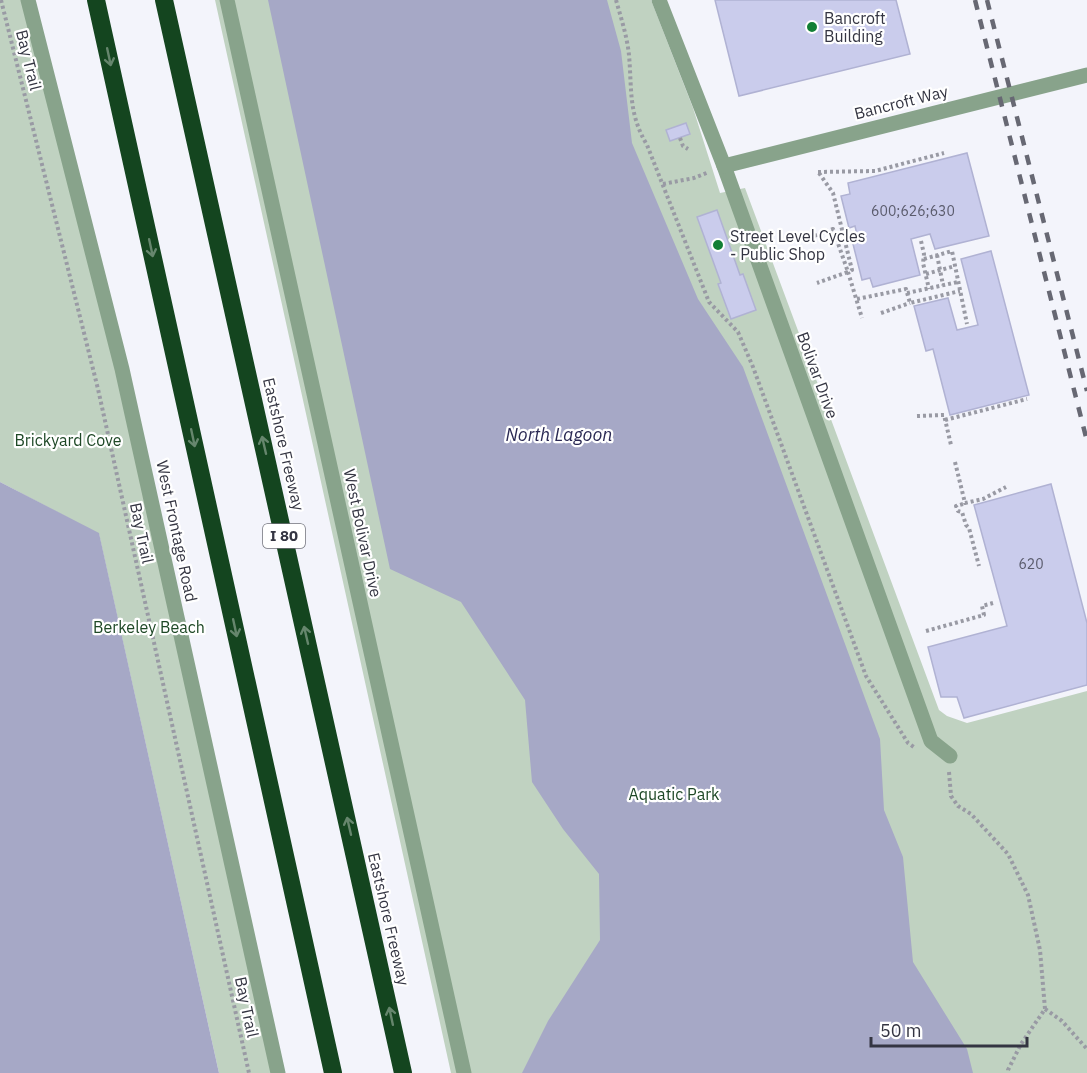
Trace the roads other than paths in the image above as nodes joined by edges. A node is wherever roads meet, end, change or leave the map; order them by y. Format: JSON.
{"nodes":[{"id":1,"x":28,"y":0,"type":"edge"},
{"id":2,"x":96,"y":0,"type":"edge"},
{"id":3,"x":164,"y":0,"type":"edge"},
{"id":4,"x":227,"y":0,"type":"edge"},
{"id":5,"x":659,"y":0,"type":"edge"},
{"id":6,"x":1087,"y":75,"type":"edge"},
{"id":7,"x":724,"y":166,"type":"junction"},
{"id":8,"x":946,"y":762,"type":"road end"},
{"id":9,"x":278,"y":1073,"type":"edge"},
{"id":10,"x":333,"y":1073,"type":"edge"},
{"id":11,"x":404,"y":1073,"type":"edge"},
{"id":12,"x":464,"y":1073,"type":"edge"}],
"edges":[{"from":1,"to":9,"type":"street","name":"West Frontage Road"},
{"from":2,"to":10,"type":"highway","one_way":true},
{"from":11,"to":3,"type":"highway","name":"Eastshore Freeway","number":"I 80","one_way":true},
{"from":4,"to":12,"type":"street","name":"West Bolivar Drive"},
{"from":5,"to":7,"type":"street","name":"Bolivar Drive"},
{"from":6,"to":7,"type":"street","name":"Bancroft Way"},
{"from":7,"to":8,"type":"street","name":"Bolivar Drive"}]}
